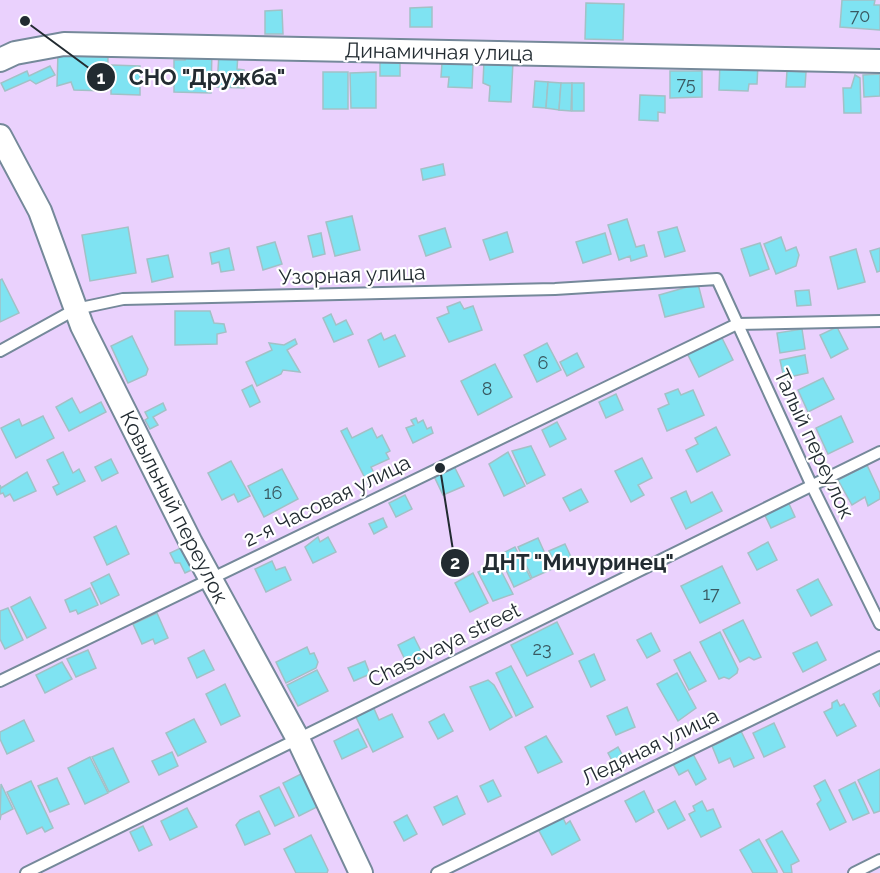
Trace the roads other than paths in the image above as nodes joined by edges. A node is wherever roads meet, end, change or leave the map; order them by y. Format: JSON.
{"nodes":[{"id":1,"x":0,"y":60,"type":"edge"},
{"id":2,"x":880,"y":61,"type":"edge"},
{"id":3,"x":0,"y":136,"type":"edge"},
{"id":4,"x":717,"y":279,"type":"joint"},
{"id":5,"x":75,"y":309,"type":"junction"},
{"id":6,"x":880,"y":321,"type":"edge"},
{"id":7,"x":737,"y":324,"type":"junction"},
{"id":8,"x":0,"y":351,"type":"edge"},
{"id":9,"x":880,"y":452,"type":"edge"},
{"id":10,"x":811,"y":484,"type":"junction"},
{"id":11,"x":210,"y":579,"type":"junction"},
{"id":12,"x":880,"y":624,"type":"edge"},
{"id":13,"x":880,"y":657,"type":"edge"},
{"id":14,"x":0,"y":681,"type":"edge"},
{"id":15,"x":298,"y":739,"type":"junction"},
{"id":16,"x":880,"y":860,"type":"edge"},
{"id":17,"x":26,"y":873,"type":"edge"},
{"id":18,"x":361,"y":873,"type":"edge"},
{"id":19,"x":437,"y":873,"type":"edge"},
{"id":20,"x":854,"y":873,"type":"edge"}],
"edges":[{"from":1,"to":2,"type":"street","name":"Динамичная улица"},
{"from":3,"to":5,"type":"street","name":"Ковыльный переулок"},
{"from":4,"to":5,"type":"lane","name":"Узорная улица"},
{"from":4,"to":7,"type":"lane","name":"Талый переулок"},
{"from":5,"to":8,"type":"lane","name":"Узорная улица"},
{"from":5,"to":11,"type":"street","name":"Ковыльный переулок"},
{"from":6,"to":7,"type":"lane"},
{"from":7,"to":10,"type":"lane","name":"Талый переулок"},
{"from":7,"to":11,"type":"lane","name":"2-я Часовая улица"},
{"from":9,"to":10,"type":"lane","name":"Chasovaya street"},
{"from":10,"to":12,"type":"lane","name":"Талый переулок"},
{"from":10,"to":15,"type":"lane","name":"Chasovaya street"},
{"from":11,"to":14,"type":"lane","name":"2-я Часовая улица"},
{"from":11,"to":15,"type":"street","name":"Ковыльный переулок"},
{"from":13,"to":19,"type":"lane","name":"Ледяная улица"},
{"from":15,"to":17,"type":"lane","name":"Chasovaya street"},
{"from":15,"to":18,"type":"street","name":"Ковыльный переулок"},
{"from":16,"to":20,"type":"lane"}]}
